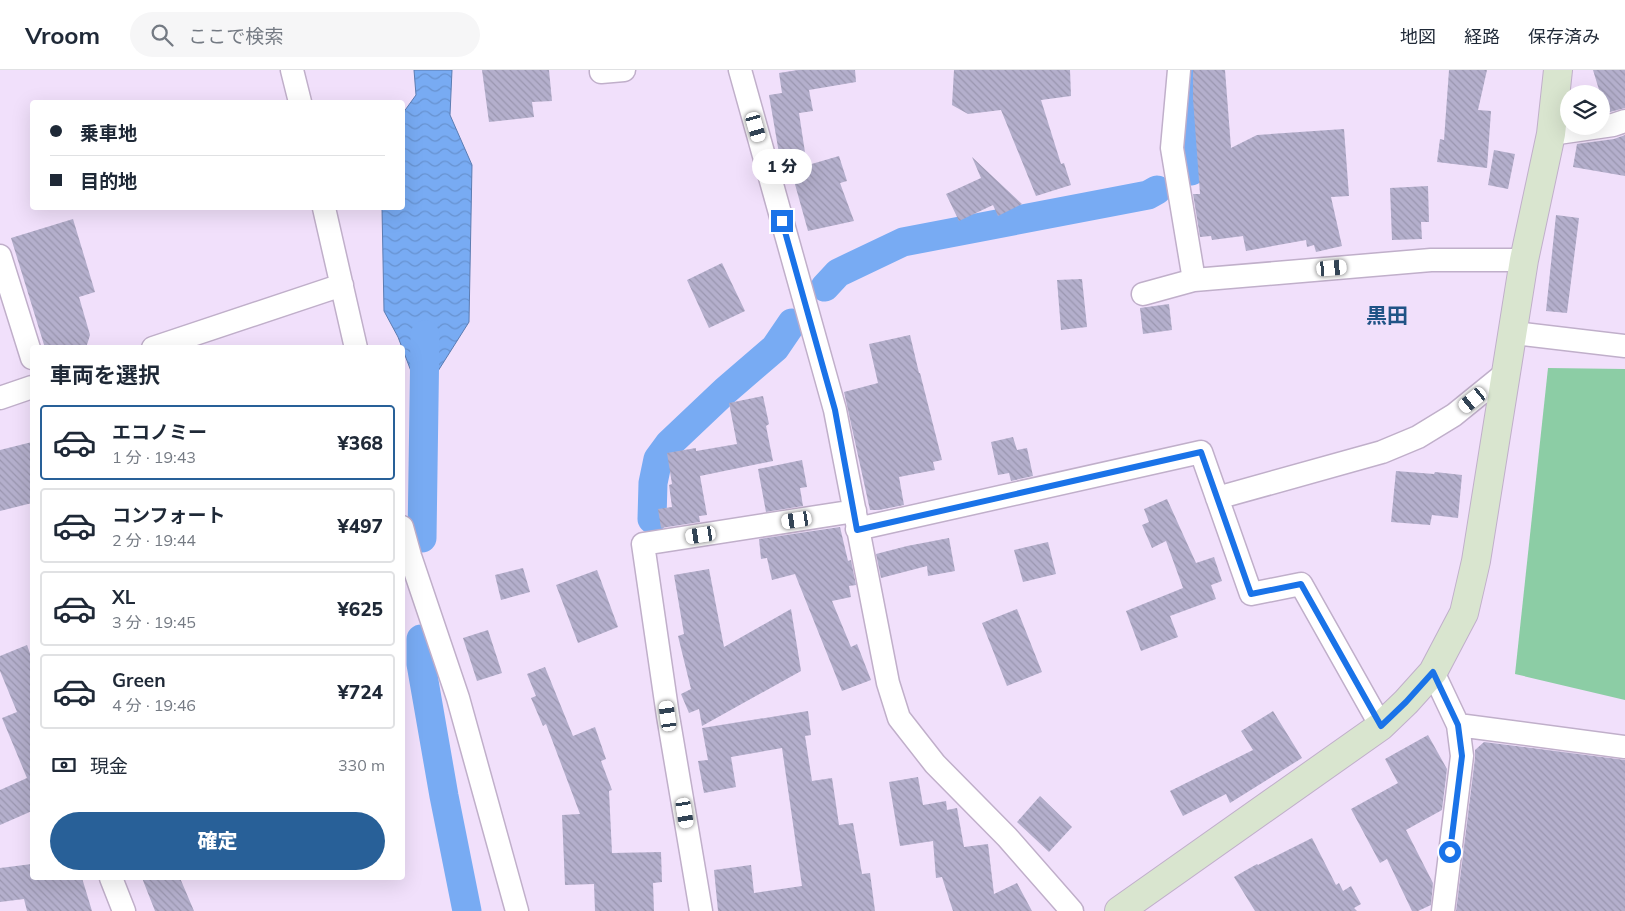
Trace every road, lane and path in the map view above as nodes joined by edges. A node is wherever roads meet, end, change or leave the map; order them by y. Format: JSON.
{"nodes":[{"id":1,"x":292,"y":70,"type":"edge"},
{"id":2,"x":601,"y":70,"type":"edge"},
{"id":3,"x":624,"y":70,"type":"edge"},
{"id":4,"x":740,"y":70,"type":"edge"},
{"id":5,"x":1179,"y":70,"type":"edge"},
{"id":6,"x":1558,"y":70,"type":"edge"},
{"id":7,"x":300,"y":100,"type":"edge"},
{"id":8,"x":1625,"y":121,"type":"edge"},
{"id":9,"x":1551,"y":134,"type":"junction"},
{"id":10,"x":324,"y":210,"type":"edge"},
{"id":11,"x":0,"y":256,"type":"edge"},
{"id":12,"x":1524,"y":260,"type":"junction"},
{"id":13,"x":1194,"y":280,"type":"junction"},
{"id":14,"x":342,"y":285,"type":"junction"},
{"id":15,"x":1144,"y":294,"type":"dead end"},
{"id":16,"x":1514,"y":332,"type":"junction"},
{"id":17,"x":162,"y":345,"type":"edge"},
{"id":18,"x":355,"y":345,"type":"edge"},
{"id":19,"x":1625,"y":346,"type":"edge"},
{"id":20,"x":30,"y":352,"type":"edge"},
{"id":21,"x":1507,"y":372,"type":"junction"},
{"id":22,"x":30,"y":389,"type":"edge"},
{"id":23,"x":0,"y":398,"type":"edge"},
{"id":24,"x":1217,"y":498,"type":"junction"},
{"id":25,"x":856,"y":520,"type":"junction"},
{"id":26,"x":405,"y":538,"type":"edge"},
{"id":27,"x":1433,"y":672,"type":"junction"},
{"id":28,"x":1458,"y":725,"type":"junction"},
{"id":29,"x":1381,"y":726,"type":"junction"},
{"id":30,"x":1625,"y":747,"type":"edge"},
{"id":31,"x":112,"y":880,"type":"edge"},
{"id":32,"x":124,"y":911,"type":"edge"},
{"id":33,"x":517,"y":911,"type":"edge"},
{"id":34,"x":701,"y":911,"type":"edge"},
{"id":35,"x":1072,"y":911,"type":"edge"},
{"id":36,"x":1119,"y":911,"type":"edge"},
{"id":37,"x":1443,"y":911,"type":"edge"}],
"edges":[{"from":1,"to":7,"type":"street"},
{"from":2,"to":3,"type":"street"},
{"from":4,"to":25,"type":"street"},
{"from":5,"to":13,"type":"street"},
{"from":6,"to":9,"type":"street"},
{"from":8,"to":9,"type":"street"},
{"from":9,"to":12,"type":"street"},
{"from":10,"to":14,"type":"street"},
{"from":11,"to":20,"type":"street"},
{"from":12,"to":13,"type":"street"},
{"from":12,"to":16,"type":"street"},
{"from":13,"to":15,"type":"street"},
{"from":14,"to":17,"type":"street"},
{"from":14,"to":18,"type":"street"},
{"from":16,"to":19,"type":"street"},
{"from":16,"to":21,"type":"street"},
{"from":21,"to":24,"type":"street"},
{"from":21,"to":27,"type":"street"},
{"from":22,"to":23,"type":"street"},
{"from":24,"to":25,"type":"street"},
{"from":24,"to":29,"type":"street"},
{"from":25,"to":34,"type":"street"},
{"from":25,"to":35,"type":"street"},
{"from":26,"to":33,"type":"street"},
{"from":27,"to":28,"type":"street"},
{"from":27,"to":29,"type":"street"},
{"from":28,"to":30,"type":"street"},
{"from":28,"to":37,"type":"street"},
{"from":29,"to":36,"type":"street"},
{"from":31,"to":32,"type":"street"}]}
